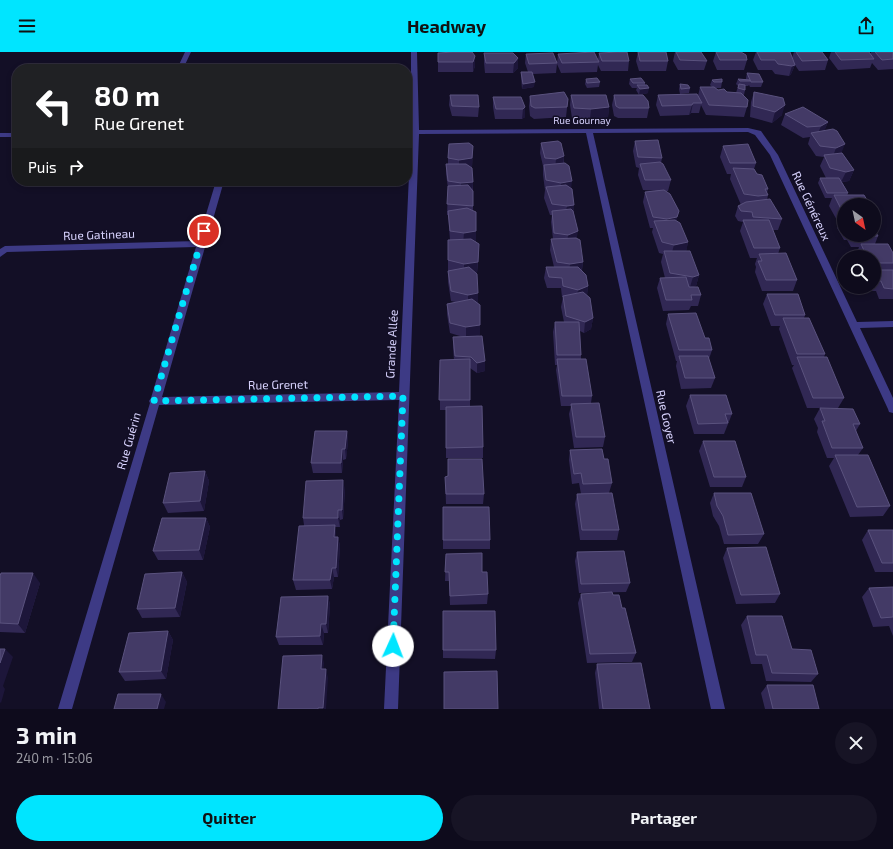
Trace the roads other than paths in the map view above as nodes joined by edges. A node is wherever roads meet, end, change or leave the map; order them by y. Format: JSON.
{"nodes":[{"id":1,"x":188,"y":52,"type":"edge"},
{"id":2,"x":414,"y":52,"type":"edge"},
{"id":3,"x":182,"y":64,"type":"edge"},
{"id":4,"x":590,"y":130,"type":"junction"},
{"id":5,"x":748,"y":130,"type":"joint"},
{"id":6,"x":415,"y":132,"type":"junction"},
{"id":7,"x":0,"y":135,"type":"edge"},
{"id":8,"x":12,"y":135,"type":"edge"},
{"id":9,"x":218,"y":186,"type":"edge"},
{"id":10,"x":200,"y":244,"type":"junction"},
{"id":11,"x":0,"y":254,"type":"edge"},
{"id":12,"x":893,"y":324,"type":"edge"},
{"id":13,"x":854,"y":325,"type":"junction"},
{"id":14,"x":403,"y":396,"type":"junction"},
{"id":15,"x":154,"y":401,"type":"junction"},
{"id":16,"x":893,"y":409,"type":"edge"},
{"id":17,"x":65,"y":709,"type":"edge"},
{"id":18,"x":391,"y":709,"type":"edge"},
{"id":19,"x":718,"y":709,"type":"edge"}],
"edges":[{"from":1,"to":3,"type":"street"},
{"from":2,"to":6,"type":"street","name":"Grande Allée"},
{"from":4,"to":5,"type":"street","name":"Rue Gournay"},
{"from":4,"to":6,"type":"street","name":"Rue Gournay"},
{"from":4,"to":19,"type":"street","name":"Rue Goyer"},
{"from":5,"to":13,"type":"street","name":"Rue Généreux"},
{"from":6,"to":14,"type":"street","name":"Grande Allée"},
{"from":7,"to":8,"type":"street"},
{"from":9,"to":10,"type":"street","name":"Rue Guérin"},
{"from":10,"to":11,"type":"street","name":"Rue Gatineau"},
{"from":10,"to":15,"type":"street","name":"Rue Guérin"},
{"from":12,"to":13,"type":"street"},
{"from":13,"to":16,"type":"street","name":"Rue Généreux"},
{"from":14,"to":15,"type":"street","name":"Rue Grenet"},
{"from":14,"to":18,"type":"street","name":"Grande Allée"},
{"from":15,"to":17,"type":"street","name":"Rue Guérin"}]}
